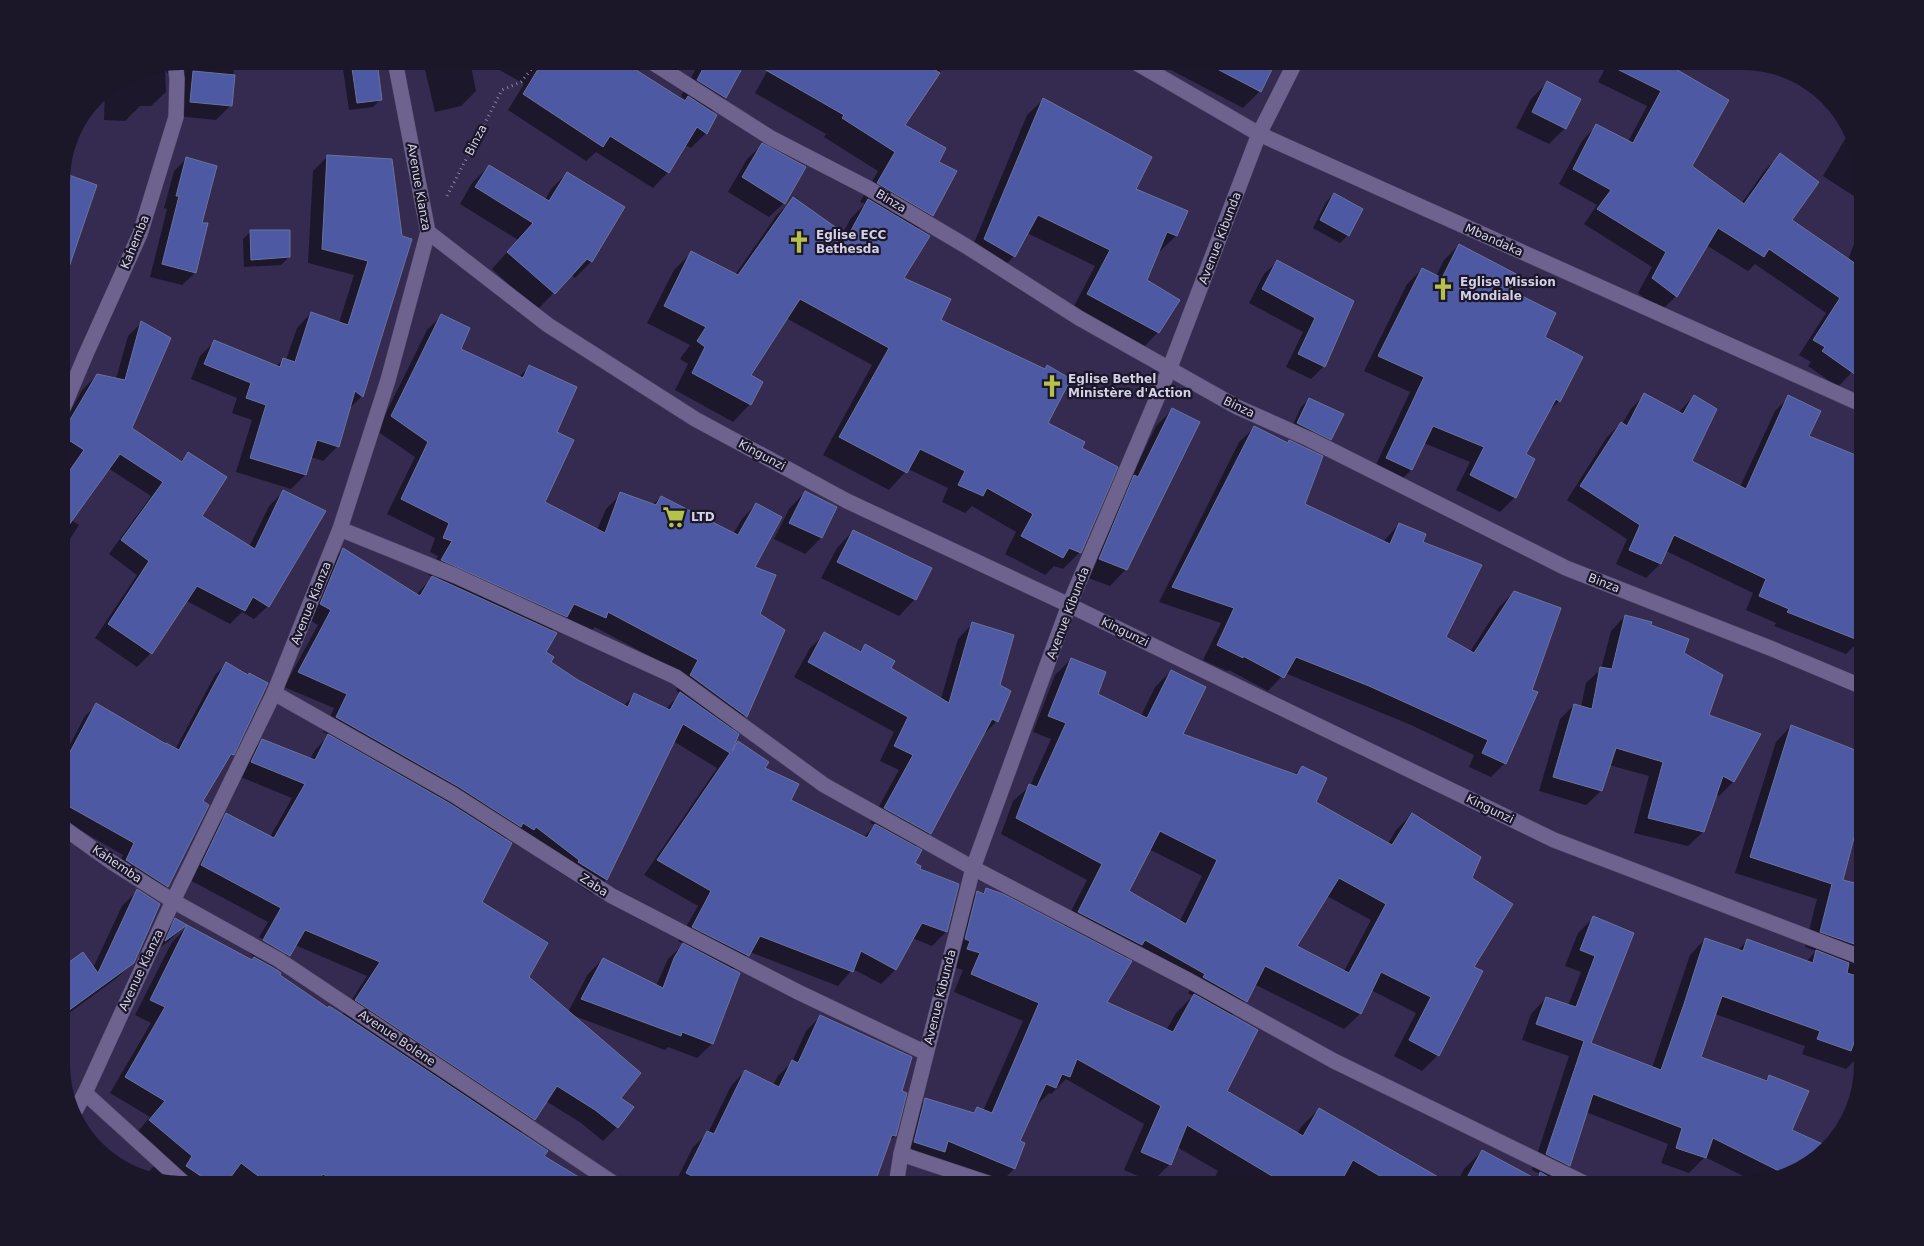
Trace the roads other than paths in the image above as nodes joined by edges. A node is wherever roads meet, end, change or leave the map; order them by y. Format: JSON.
{"nodes":[{"id":1,"x":176,"y":70,"type":"edge"},
{"id":2,"x":397,"y":70,"type":"edge"},
{"id":3,"x":664,"y":70,"type":"edge"},
{"id":4,"x":1149,"y":70,"type":"edge"},
{"id":5,"x":1291,"y":70,"type":"edge"},
{"id":6,"x":1259,"y":134,"type":"junction"},
{"id":7,"x":428,"y":232,"type":"junction"},
{"id":8,"x":1169,"y":370,"type":"junction"},
{"id":9,"x":70,"y":393,"type":"edge"},
{"id":10,"x":1854,"y":401,"type":"edge"},
{"id":11,"x":340,"y":529,"type":"junction"},
{"id":12,"x":1069,"y":605,"type":"junction"},
{"id":13,"x":1854,"y":683,"type":"edge"},
{"id":14,"x":274,"y":693,"type":"junction"},
{"id":15,"x":70,"y":832,"type":"edge"},
{"id":16,"x":973,"y":868,"type":"junction"},
{"id":17,"x":173,"y":900,"type":"junction"},
{"id":18,"x":1854,"y":955,"type":"edge"},
{"id":19,"x":926,"y":1053,"type":"junction"},
{"id":20,"x":85,"y":1093,"type":"junction"},
{"id":21,"x":78,"y":1106,"type":"edge"},
{"id":22,"x":901,"y":1154,"type":"junction"},
{"id":23,"x":176,"y":1176,"type":"edge"},
{"id":24,"x":603,"y":1176,"type":"edge"},
{"id":25,"x":897,"y":1176,"type":"edge"},
{"id":26,"x":967,"y":1176,"type":"edge"},
{"id":27,"x":1570,"y":1176,"type":"edge"}],
"edges":[{"from":1,"to":9,"type":"street","name":"Kahemba"},
{"from":2,"to":7,"type":"street","name":"Avenue Kianza"},
{"from":3,"to":8,"type":"street","name":"Binza"},
{"from":4,"to":6,"type":"street","name":"Mbandaka"},
{"from":5,"to":6,"type":"street","name":"Avenue Kibunda"},
{"from":6,"to":8,"type":"street","name":"Avenue Kibunda"},
{"from":6,"to":10,"type":"street","name":"Mbandaka"},
{"from":7,"to":11,"type":"street","name":"Avenue Kianza"},
{"from":7,"to":12,"type":"street","name":"Kingunzi"},
{"from":8,"to":12,"type":"street","name":"Avenue Kibunda"},
{"from":8,"to":13,"type":"street","name":"Binza"},
{"from":11,"to":14,"type":"street","name":"Avenue Kianza"},
{"from":11,"to":16,"type":"street"},
{"from":12,"to":16,"type":"street","name":"Avenue Kibunda"},
{"from":12,"to":18,"type":"street","name":"Kingunzi"},
{"from":14,"to":17,"type":"street","name":"Avenue Kianza"},
{"from":14,"to":19,"type":"street","name":"Zaba"},
{"from":15,"to":17,"type":"street","name":"Kahemba"},
{"from":16,"to":19,"type":"street","name":"Avenue Kibunda"},
{"from":16,"to":27,"type":"street"},
{"from":17,"to":20,"type":"street","name":"Avenue Kianza"},
{"from":17,"to":24,"type":"street","name":"Avenue Bolene"},
{"from":19,"to":22,"type":"street","name":"Avenue Kibunda"},
{"from":20,"to":21,"type":"street","name":"Avenue Kianza"},
{"from":20,"to":23,"type":"street"},
{"from":22,"to":25,"type":"street","name":"Avenue Kibunda"},
{"from":22,"to":26,"type":"street"}]}
